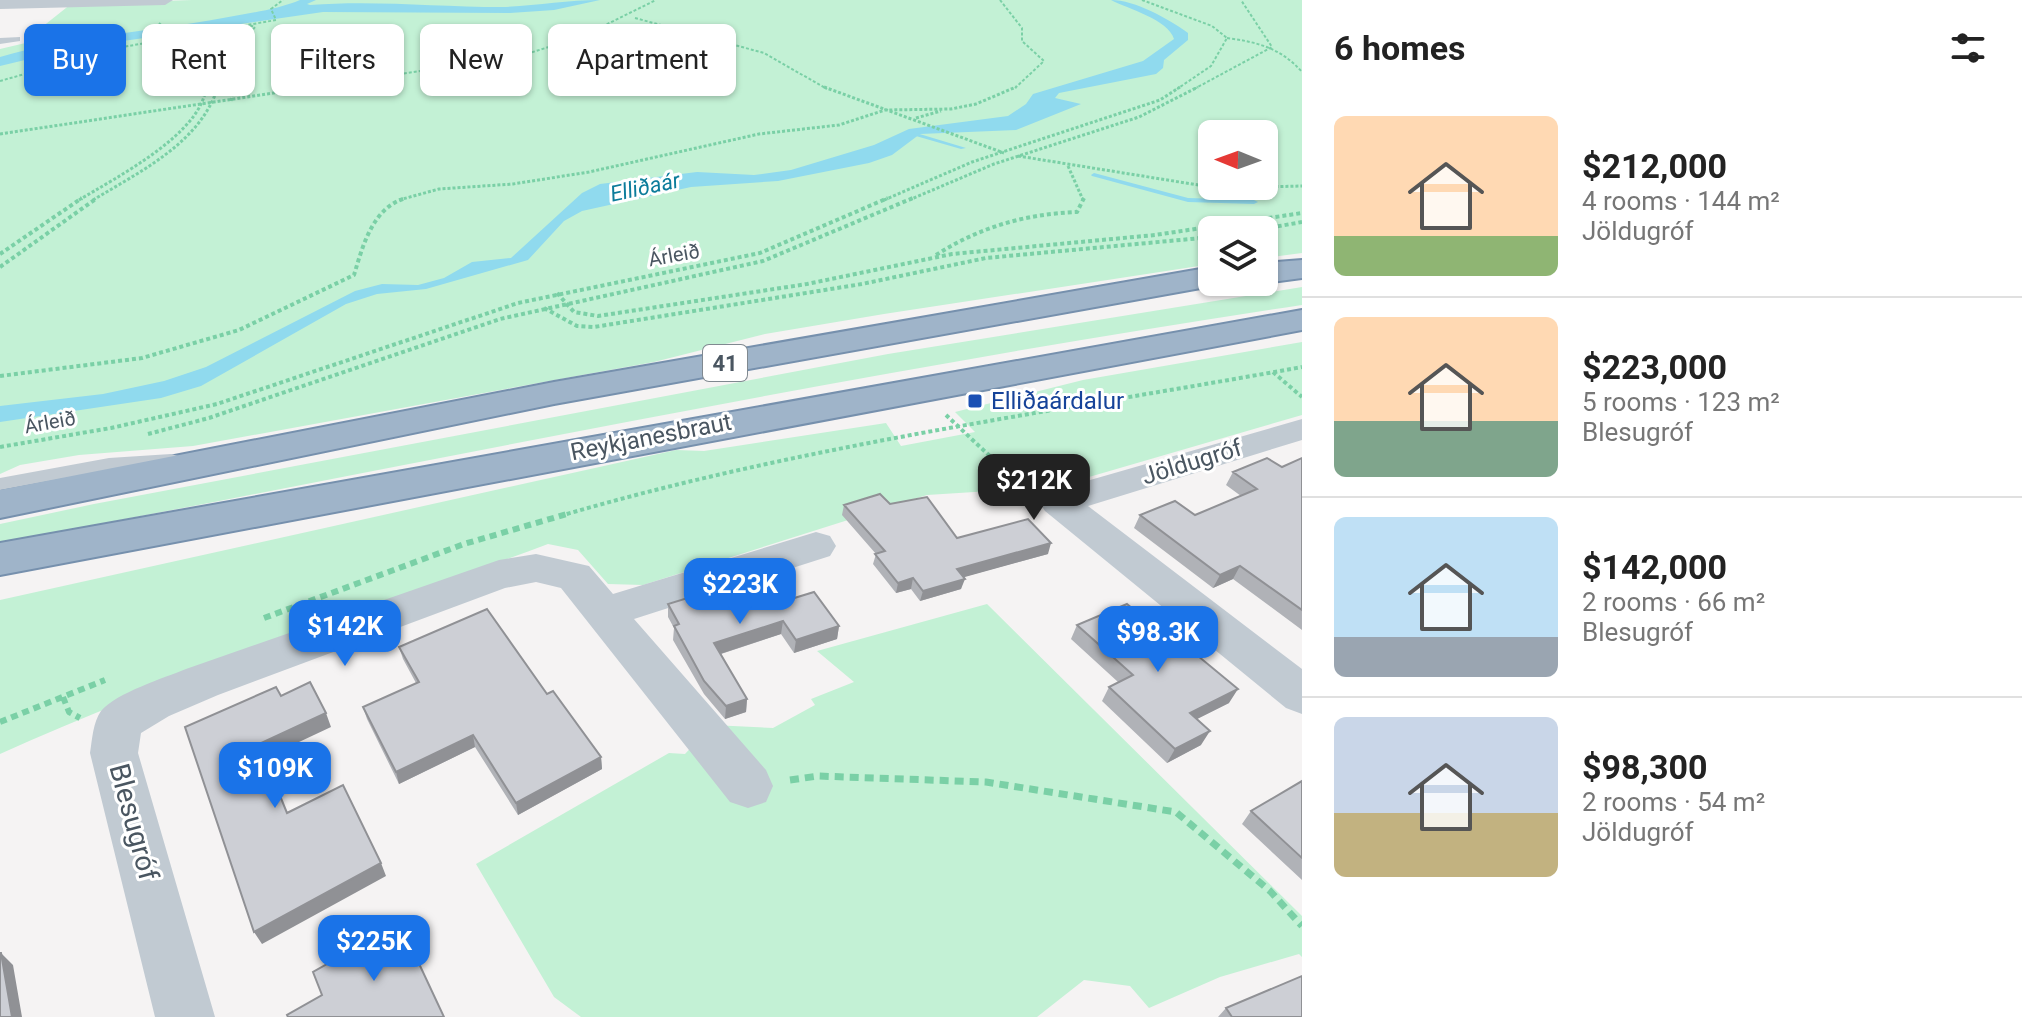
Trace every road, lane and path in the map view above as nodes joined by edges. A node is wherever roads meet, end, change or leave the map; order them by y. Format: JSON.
{"nodes":[{"id":1,"x":165,"y":0,"type":"edge"},
{"id":2,"x":283,"y":0,"type":"edge"},
{"id":3,"x":656,"y":0,"type":"edge"},
{"id":4,"x":1000,"y":0,"type":"edge"},
{"id":5,"x":1142,"y":0,"type":"edge"},
{"id":6,"x":1241,"y":0,"type":"edge"},
{"id":7,"x":0,"y":4,"type":"edge"},
{"id":8,"x":629,"y":14,"type":"junction"},
{"id":9,"x":635,"y":18,"type":"junction"},
{"id":10,"x":620,"y":19,"type":"junction"},
{"id":11,"x":250,"y":24,"type":"edge"},
{"id":12,"x":1227,"y":38,"type":"junction"},
{"id":13,"x":17,"y":39,"type":"dead end"},
{"id":14,"x":0,"y":41,"type":"edge"},
{"id":15,"x":142,"y":44,"type":"edge"},
{"id":16,"x":1272,"y":47,"type":"junction"},
{"id":17,"x":1302,"y":72,"type":"edge"},
{"id":18,"x":0,"y":81,"type":"edge"},
{"id":19,"x":202,"y":96,"type":"edge"},
{"id":20,"x":216,"y":96,"type":"edge"},
{"id":21,"x":232,"y":96,"type":"edge"},
{"id":22,"x":231,"y":101,"type":"junction"},
{"id":23,"x":215,"y":103,"type":"junction"},
{"id":24,"x":201,"y":105,"type":"junction"},
{"id":25,"x":951,"y":109,"type":"junction"},
{"id":26,"x":885,"y":110,"type":"junction"},
{"id":27,"x":915,"y":118,"type":"junction"},
{"id":28,"x":0,"y":134,"type":"edge"},
{"id":29,"x":1003,"y":153,"type":"junction"},
{"id":30,"x":1017,"y":156,"type":"junction"},
{"id":31,"x":1068,"y":166,"type":"junction"},
{"id":32,"x":1302,"y":186,"type":"edge"},
{"id":33,"x":1302,"y":213,"type":"edge"},
{"id":34,"x":1302,"y":222,"type":"edge"},
{"id":35,"x":1278,"y":226,"type":"edge"},
{"id":36,"x":1198,"y":238,"type":"edge"},
{"id":37,"x":0,"y":254,"type":"edge"},
{"id":38,"x":932,"y":257,"type":"junction"},
{"id":39,"x":0,"y":267,"type":"edge"},
{"id":40,"x":1302,"y":269,"type":"edge"},
{"id":41,"x":1278,"y":272,"type":"edge"},
{"id":42,"x":1198,"y":279,"type":"edge"},
{"id":43,"x":557,"y":293,"type":"junction"},
{"id":44,"x":565,"y":302,"type":"junction"},
{"id":45,"x":543,"y":307,"type":"junction"},
{"id":46,"x":1302,"y":320,"type":"edge"},
{"id":47,"x":1302,"y":367,"type":"edge"},
{"id":48,"x":1273,"y":372,"type":"junction"},
{"id":49,"x":0,"y":376,"type":"edge"},
{"id":50,"x":1302,"y":397,"type":"edge"},
{"id":51,"x":949,"y":419,"type":"dead end"},
{"id":52,"x":1302,"y":429,"type":"edge"},
{"id":53,"x":960,"y":430,"type":"junction"},
{"id":54,"x":137,"y":436,"type":"dead end"},
{"id":55,"x":0,"y":447,"type":"edge"},
{"id":56,"x":239,"y":456,"type":"junction"},
{"id":57,"x":1002,"y":469,"type":"dead end"},
{"id":58,"x":0,"y":484,"type":"edge"},
{"id":59,"x":0,"y":504,"type":"edge"},
{"id":60,"x":816,"y":546,"type":"dead end"},
{"id":61,"x":0,"y":559,"type":"edge"},
{"id":62,"x":603,"y":613,"type":"junction"},
{"id":63,"x":260,"y":620,"type":"dead end"},
{"id":64,"x":120,"y":674,"type":"dead end"},
{"id":65,"x":1302,"y":695,"type":"edge"},
{"id":66,"x":0,"y":722,"type":"edge"},
{"id":67,"x":748,"y":786,"type":"joint"},
{"id":68,"x":1302,"y":926,"type":"edge"},
{"id":69,"x":185,"y":1017,"type":"edge"}],
"edges":[{"from":1,"to":7,"type":"street"},
{"from":2,"to":11,"type":"path"},
{"from":3,"to":8,"type":"path"},
{"from":4,"to":25,"type":"path"},
{"from":5,"to":12,"type":"path"},
{"from":6,"to":16,"type":"path"},
{"from":8,"to":9,"type":"path"},
{"from":8,"to":10,"type":"path"},
{"from":9,"to":10,"type":"path"},
{"from":9,"to":26,"type":"path"},
{"from":10,"to":22,"type":"path"},
{"from":12,"to":16,"type":"path"},
{"from":12,"to":29,"type":"path","name":"Árleið"},
{"from":13,"to":14,"type":"lane"},
{"from":15,"to":18,"type":"path"},
{"from":16,"to":17,"type":"path"},
{"from":16,"to":30,"type":"path","name":"Árleið"},
{"from":19,"to":24,"type":"path"},
{"from":20,"to":23,"type":"path"},
{"from":21,"to":22,"type":"path"},
{"from":22,"to":23,"type":"path"},
{"from":23,"to":24,"type":"path"},
{"from":23,"to":39,"type":"path"},
{"from":24,"to":28,"type":"path"},
{"from":24,"to":37,"type":"path"},
{"from":25,"to":26,"type":"path"},
{"from":25,"to":27,"type":"path"},
{"from":26,"to":27,"type":"path"},
{"from":26,"to":49,"type":"path"},
{"from":27,"to":29,"type":"path"},
{"from":29,"to":30,"type":"path"},
{"from":29,"to":43,"type":"path","name":"Árleið"},
{"from":30,"to":31,"type":"path"},
{"from":30,"to":44,"type":"path","name":"Árleið"},
{"from":31,"to":32,"type":"path"},
{"from":31,"to":38,"type":"path"},
{"from":33,"to":38,"type":"path"},
{"from":34,"to":35,"type":"path"},
{"from":36,"to":45,"type":"path"},
{"from":38,"to":44,"type":"path"},
{"from":40,"to":41,"type":"highway"},
{"from":42,"to":56,"type":"highway","number":"41"},
{"from":43,"to":44,"type":"path"},
{"from":43,"to":55,"type":"path","name":"Árleið"},
{"from":44,"to":45,"type":"path","name":"Árleið"},
{"from":45,"to":54,"type":"path","name":"Árleið"},
{"from":46,"to":61,"type":"highway","name":"Reykjanesbraut"},
{"from":47,"to":48,"type":"path"},
{"from":48,"to":50,"type":"path"},
{"from":48,"to":53,"type":"path"},
{"from":51,"to":53,"type":"path"},
{"from":52,"to":65,"type":"street","name":"Jöldugróf"},
{"from":53,"to":57,"type":"path"},
{"from":53,"to":63,"type":"path"},
{"from":56,"to":58,"type":"lane"},
{"from":56,"to":59,"type":"highway","number":"41"},
{"from":60,"to":62,"type":"street"},
{"from":62,"to":67,"type":"street","name":"Blesugróf"},
{"from":62,"to":69,"type":"street","name":"Blesugróf"},
{"from":64,"to":66,"type":"path"},
{"from":67,"to":68,"type":"path"}]}
